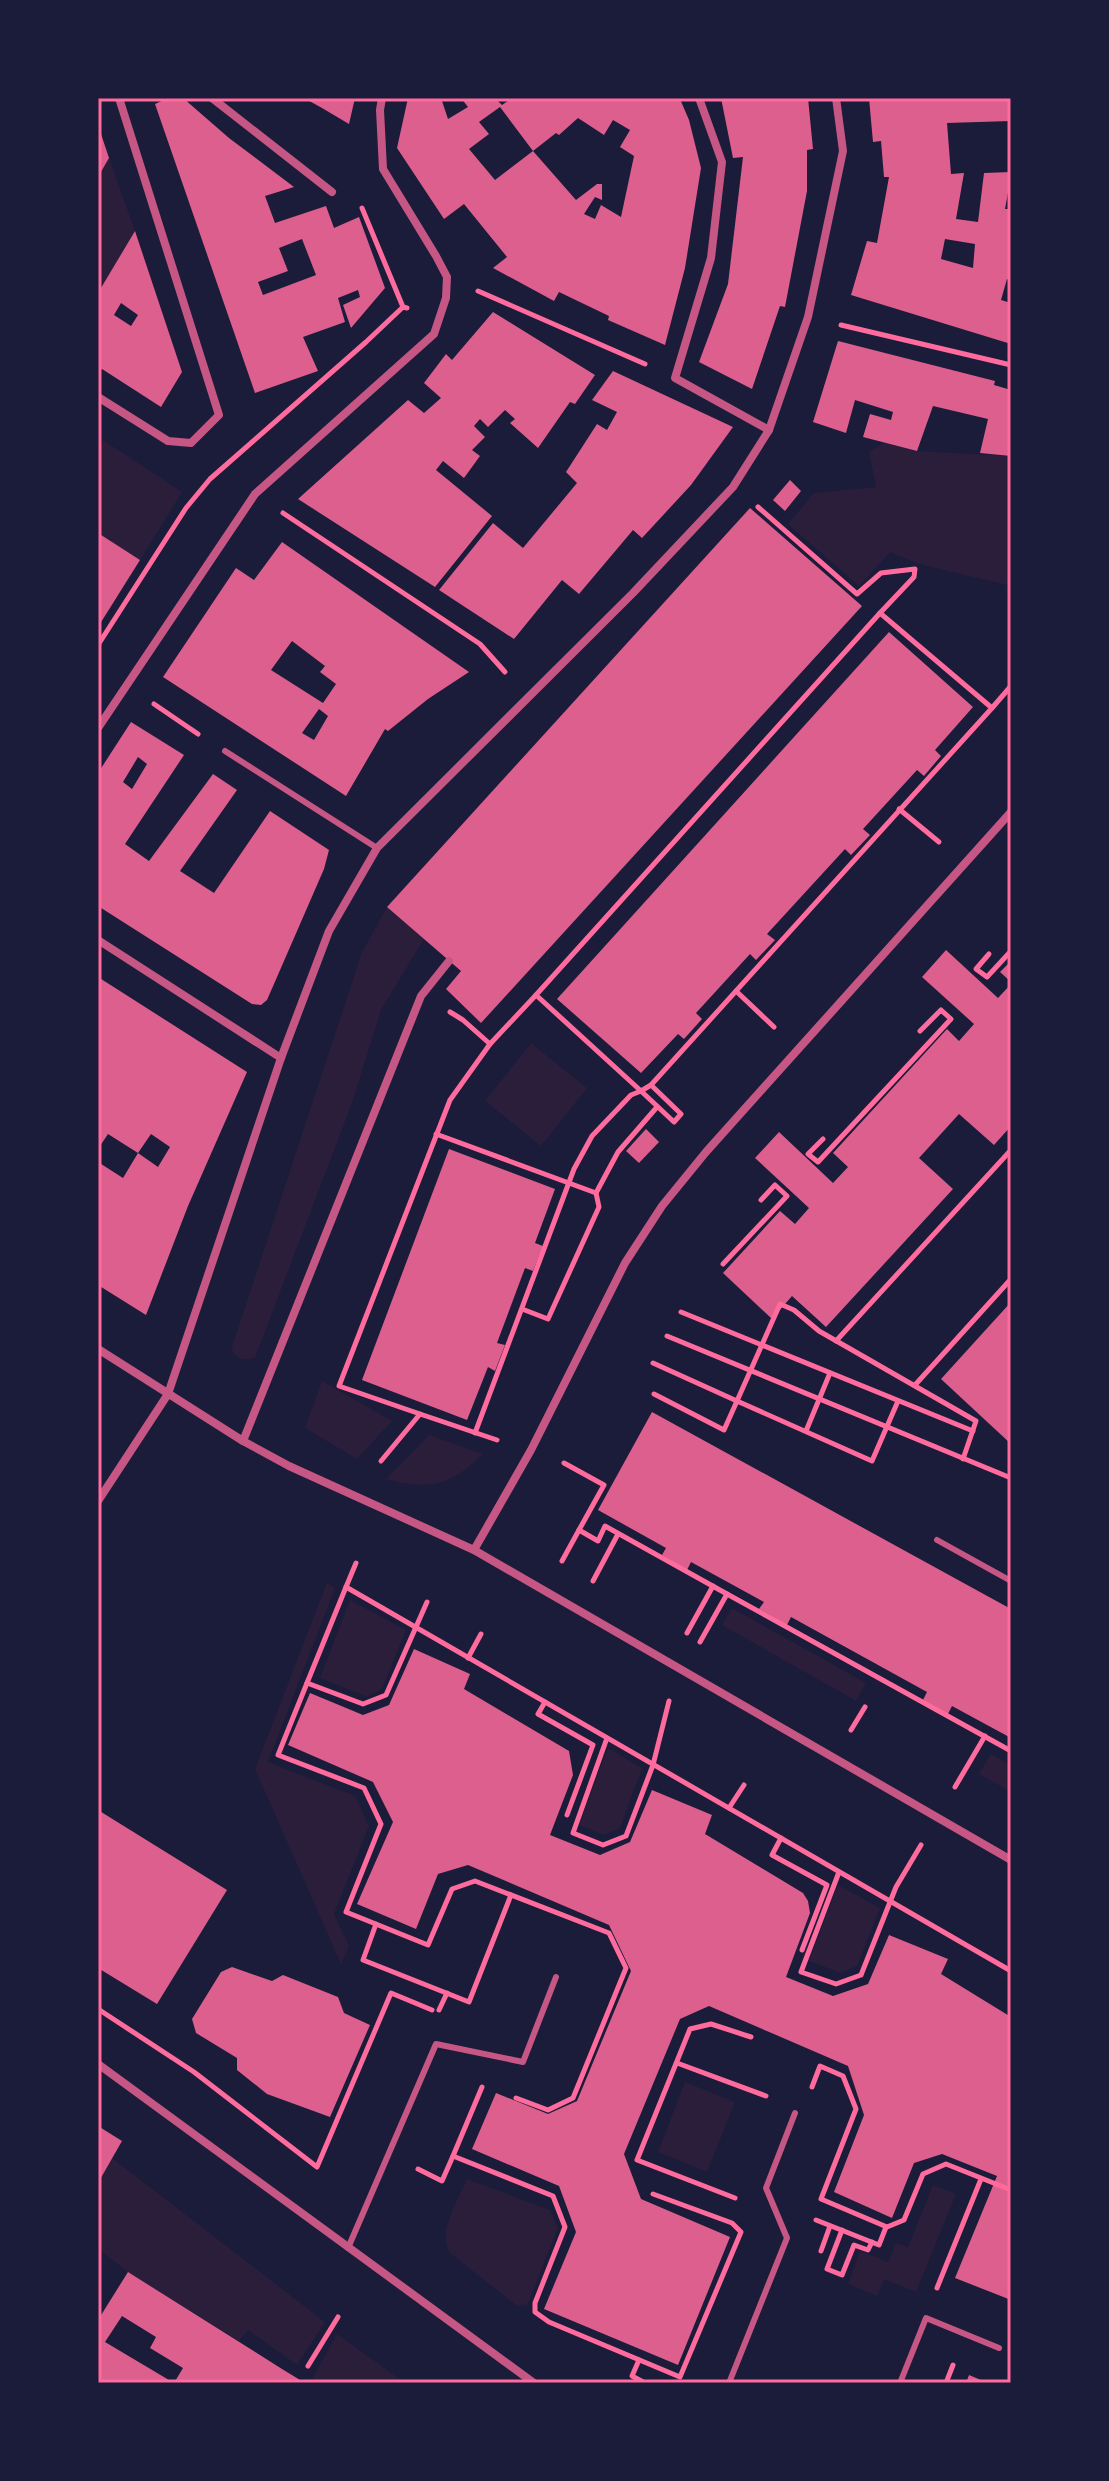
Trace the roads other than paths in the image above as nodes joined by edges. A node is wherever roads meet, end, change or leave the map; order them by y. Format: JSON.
{"nodes":[{"id":1,"x":119,"y":98,"type":"edge"},
{"id":2,"x":212,"y":98,"type":"edge"},
{"id":3,"x":382,"y":98,"type":"edge"},
{"id":4,"x":699,"y":98,"type":"edge"},
{"id":5,"x":836,"y":98,"type":"edge"},
{"id":6,"x":332,"y":192,"type":"dead end"},
{"id":7,"x":98,"y":397,"type":"edge"},
{"id":8,"x":769,"y":430,"type":"junction"},
{"id":9,"x":98,"y":728,"type":"edge"},
{"id":10,"x":225,"y":751,"type":"dead end"},
{"id":11,"x":1011,"y":812,"type":"edge"},
{"id":12,"x":377,"y":848,"type":"junction"},
{"id":13,"x":98,"y":940,"type":"edge"},
{"id":14,"x":449,"y":961,"type":"dead end"},
{"id":15,"x":281,"y":1058,"type":"junction"},
{"id":16,"x":98,"y":1349,"type":"edge"},
{"id":17,"x":168,"y":1394,"type":"junction"},
{"id":18,"x":243,"y":1441,"type":"junction"},
{"id":19,"x":98,"y":1501,"type":"edge"},
{"id":20,"x":937,"y":1540,"type":"dead end"},
{"id":21,"x":474,"y":1550,"type":"junction"},
{"id":22,"x":1011,"y":1581,"type":"edge"},
{"id":23,"x":1011,"y":1860,"type":"edge"},
{"id":24,"x":556,"y":1977,"type":"dead end"},
{"id":25,"x":98,"y":2064,"type":"edge"},
{"id":26,"x":795,"y":2113,"type":"dead end"},
{"id":27,"x":348,"y":2248,"type":"junction"},
{"id":28,"x":999,"y":2348,"type":"dead end"},
{"id":29,"x":534,"y":2383,"type":"edge"},
{"id":30,"x":729,"y":2383,"type":"edge"},
{"id":31,"x":900,"y":2383,"type":"edge"}],
"edges":[{"from":1,"to":7,"type":"street"},
{"from":2,"to":6,"type":"street"},
{"from":3,"to":9,"type":"street"},
{"from":4,"to":8,"type":"street"},
{"from":5,"to":8,"type":"street"},
{"from":8,"to":12,"type":"street"},
{"from":10,"to":12,"type":"lane"},
{"from":11,"to":21,"type":"street"},
{"from":12,"to":15,"type":"street"},
{"from":13,"to":15,"type":"street"},
{"from":14,"to":18,"type":"street"},
{"from":15,"to":17,"type":"street"},
{"from":16,"to":17,"type":"street"},
{"from":17,"to":18,"type":"street"},
{"from":17,"to":19,"type":"street"},
{"from":18,"to":21,"type":"street"},
{"from":20,"to":22,"type":"lane"},
{"from":21,"to":23,"type":"street"},
{"from":24,"to":27,"type":"lane"},
{"from":25,"to":27,"type":"street"},
{"from":26,"to":30,"type":"lane"},
{"from":27,"to":29,"type":"street"},
{"from":28,"to":31,"type":"lane"}]}
